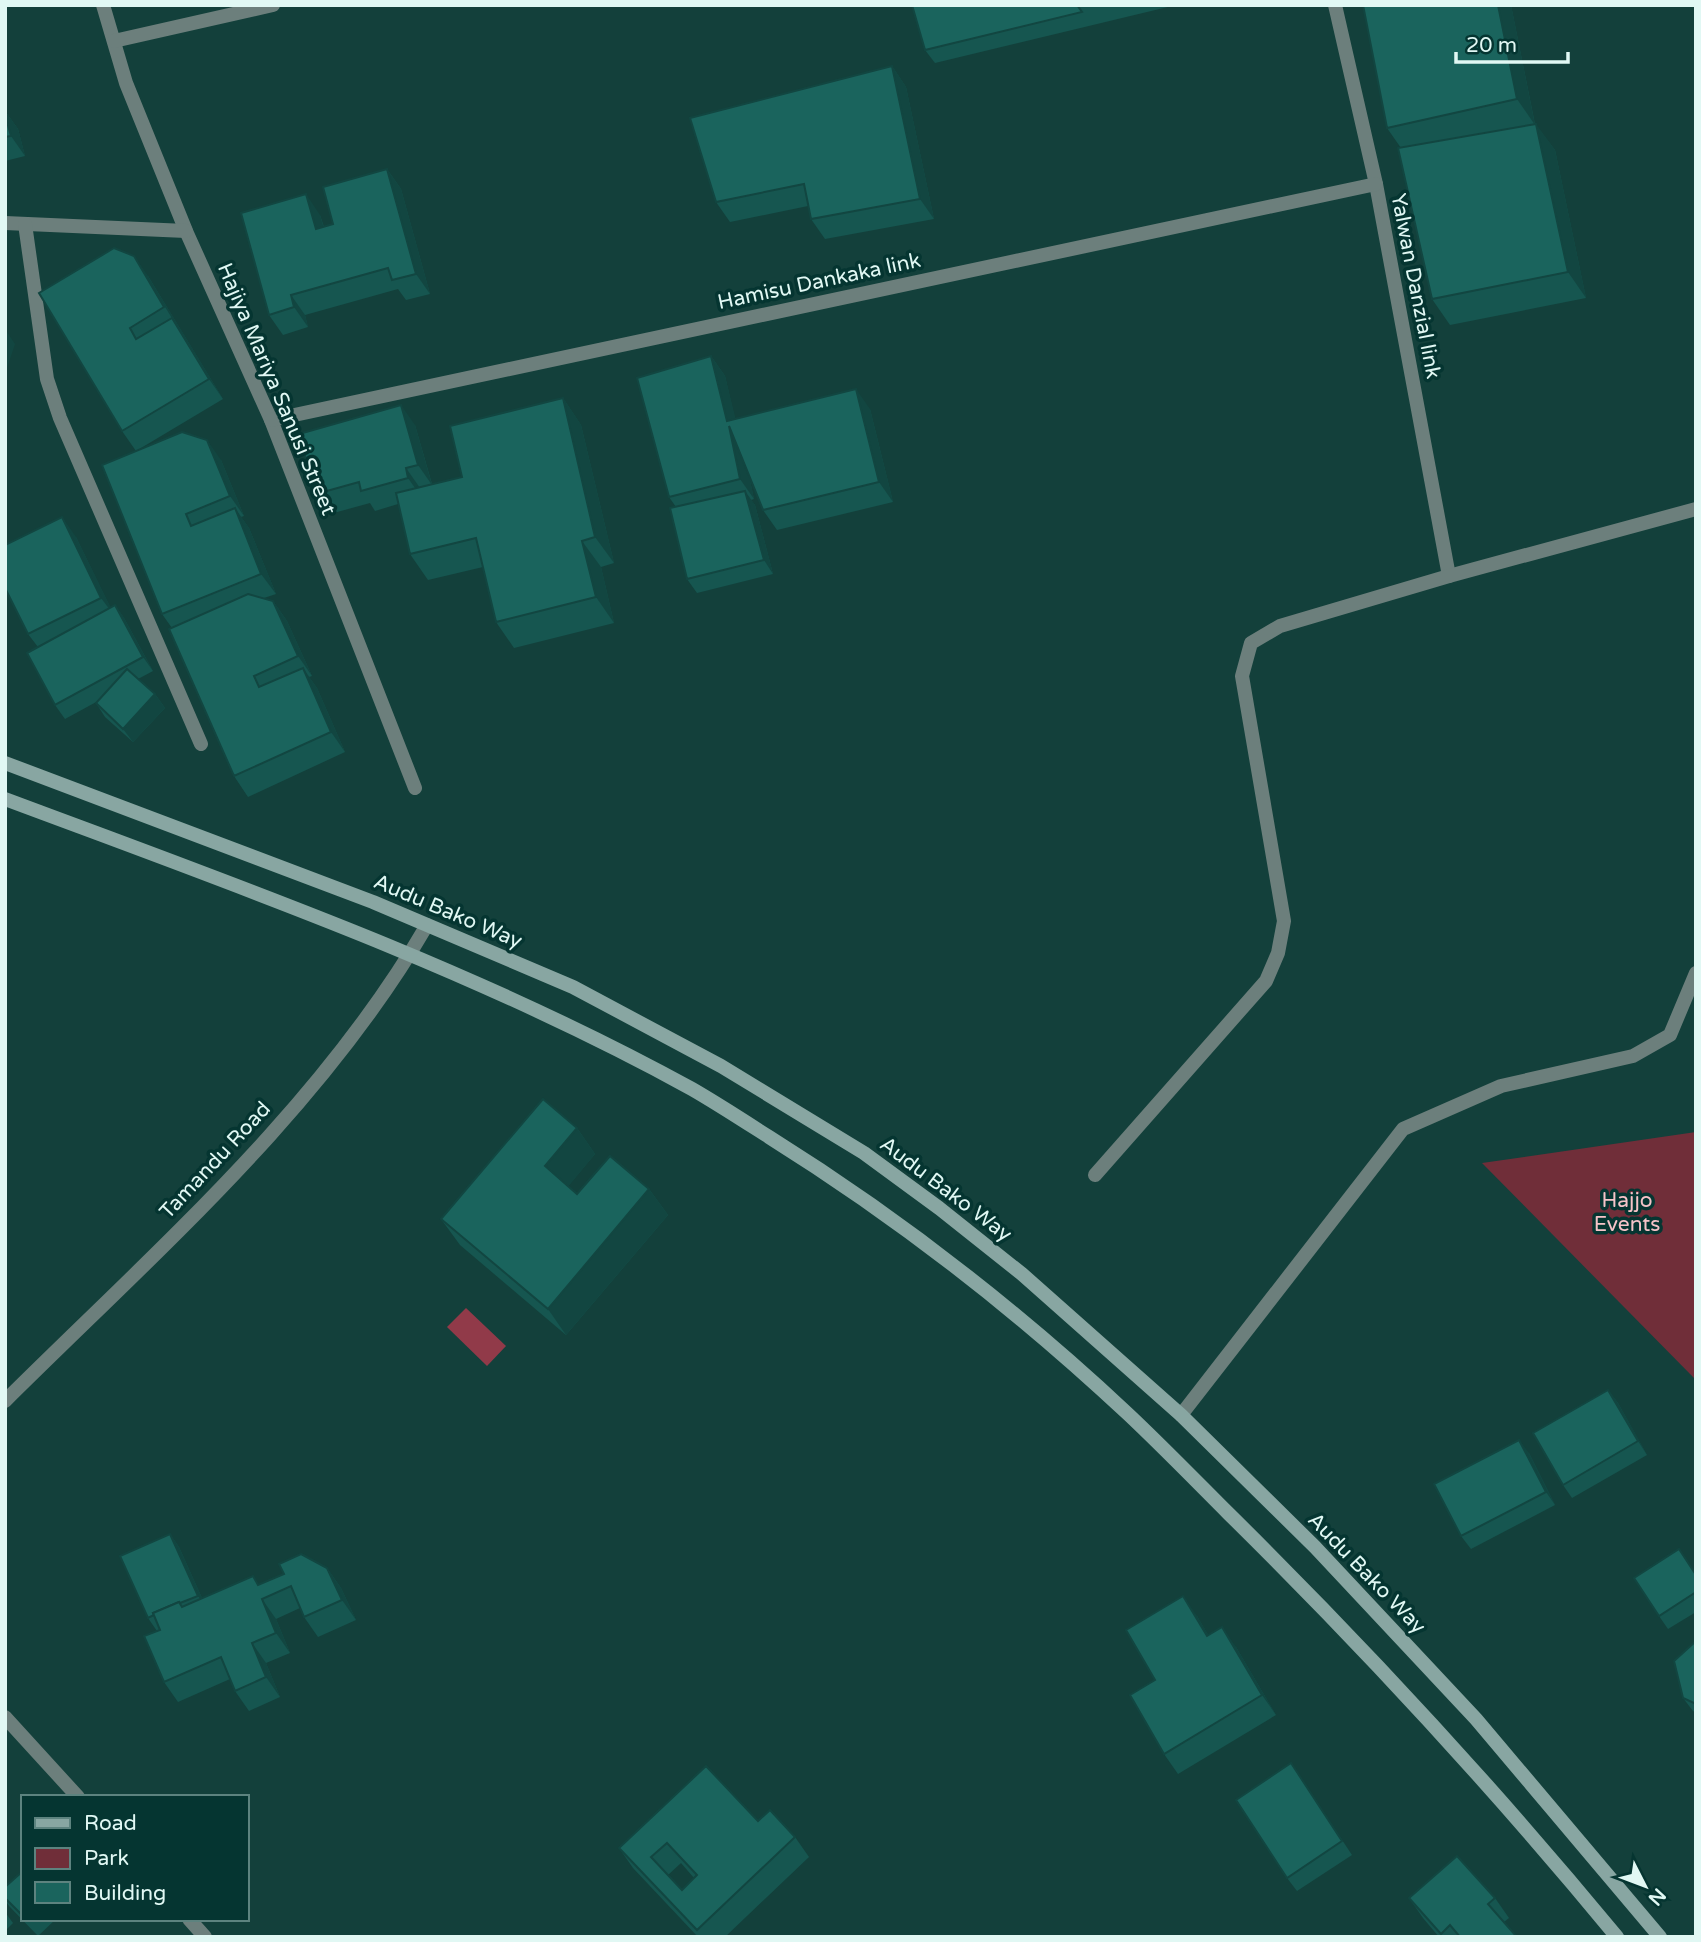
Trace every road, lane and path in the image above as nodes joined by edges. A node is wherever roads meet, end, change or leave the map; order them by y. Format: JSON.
{"nodes":[{"id":1,"x":103,"y":5,"type":"edge"},
{"id":2,"x":273,"y":5,"type":"edge"},
{"id":3,"x":1335,"y":5,"type":"edge"},
{"id":4,"x":114,"y":41,"type":"junction"},
{"id":5,"x":1376,"y":184,"type":"junction"},
{"id":6,"x":5,"y":223,"type":"edge"},
{"id":7,"x":25,"y":224,"type":"junction"},
{"id":8,"x":186,"y":231,"type":"junction"},
{"id":9,"x":271,"y":420,"type":"junction"},
{"id":10,"x":1696,"y":509,"type":"edge"},
{"id":11,"x":1449,"y":576,"type":"junction"},
{"id":12,"x":201,"y":744,"type":"dead end"},
{"id":13,"x":5,"y":763,"type":"edge"},
{"id":14,"x":415,"y":788,"type":"dead end"},
{"id":15,"x":5,"y":799,"type":"edge"},
{"id":16,"x":427,"y":925,"type":"junction"},
{"id":17,"x":409,"y":956,"type":"junction"},
{"id":18,"x":1696,"y":973,"type":"edge"},
{"id":19,"x":1095,"y":1175,"type":"dead end"},
{"id":20,"x":5,"y":1401,"type":"edge"},
{"id":21,"x":1181,"y":1415,"type":"junction"},
{"id":22,"x":5,"y":1717,"type":"edge"},
{"id":23,"x":76,"y":1795,"type":"edge"},
{"id":24,"x":191,"y":1921,"type":"edge"},
{"id":25,"x":205,"y":1937,"type":"edge"},
{"id":26,"x":1617,"y":1937,"type":"edge"},
{"id":27,"x":1660,"y":1937,"type":"edge"}],
"edges":[{"from":1,"to":4,"type":"street","name":"Hajiya Mariya Sanusi Street"},
{"from":2,"to":4,"type":"street"},
{"from":3,"to":5,"type":"street","name":"Yalwan Danzial link"},
{"from":4,"to":8,"type":"street","name":"Hajiya Mariya Sanusi Street"},
{"from":5,"to":9,"type":"street","name":"Hamisu Dankaka link"},
{"from":5,"to":11,"type":"street","name":"Yalwan Danzial link"},
{"from":6,"to":7,"type":"street"},
{"from":7,"to":8,"type":"street"},
{"from":7,"to":12,"type":"street"},
{"from":8,"to":9,"type":"street","name":"Hajiya Mariya Sanusi Street"},
{"from":9,"to":14,"type":"street","name":"Hajiya Mariya Sanusi Street"},
{"from":10,"to":11,"type":"street"},
{"from":11,"to":19,"type":"street"},
{"from":13,"to":16,"type":"main road","name":"Audu Bako Way"},
{"from":15,"to":17,"type":"main road"},
{"from":16,"to":17,"type":"street","name":"Tamandu Road"},
{"from":16,"to":21,"type":"main road","name":"Audu Bako Way"},
{"from":17,"to":20,"type":"street","name":"Tamandu Road"},
{"from":17,"to":26,"type":"main road"},
{"from":18,"to":21,"type":"street"},
{"from":21,"to":27,"type":"main road","name":"Audu Bako Way"},
{"from":22,"to":23,"type":"street"},
{"from":24,"to":25,"type":"street"}]}
